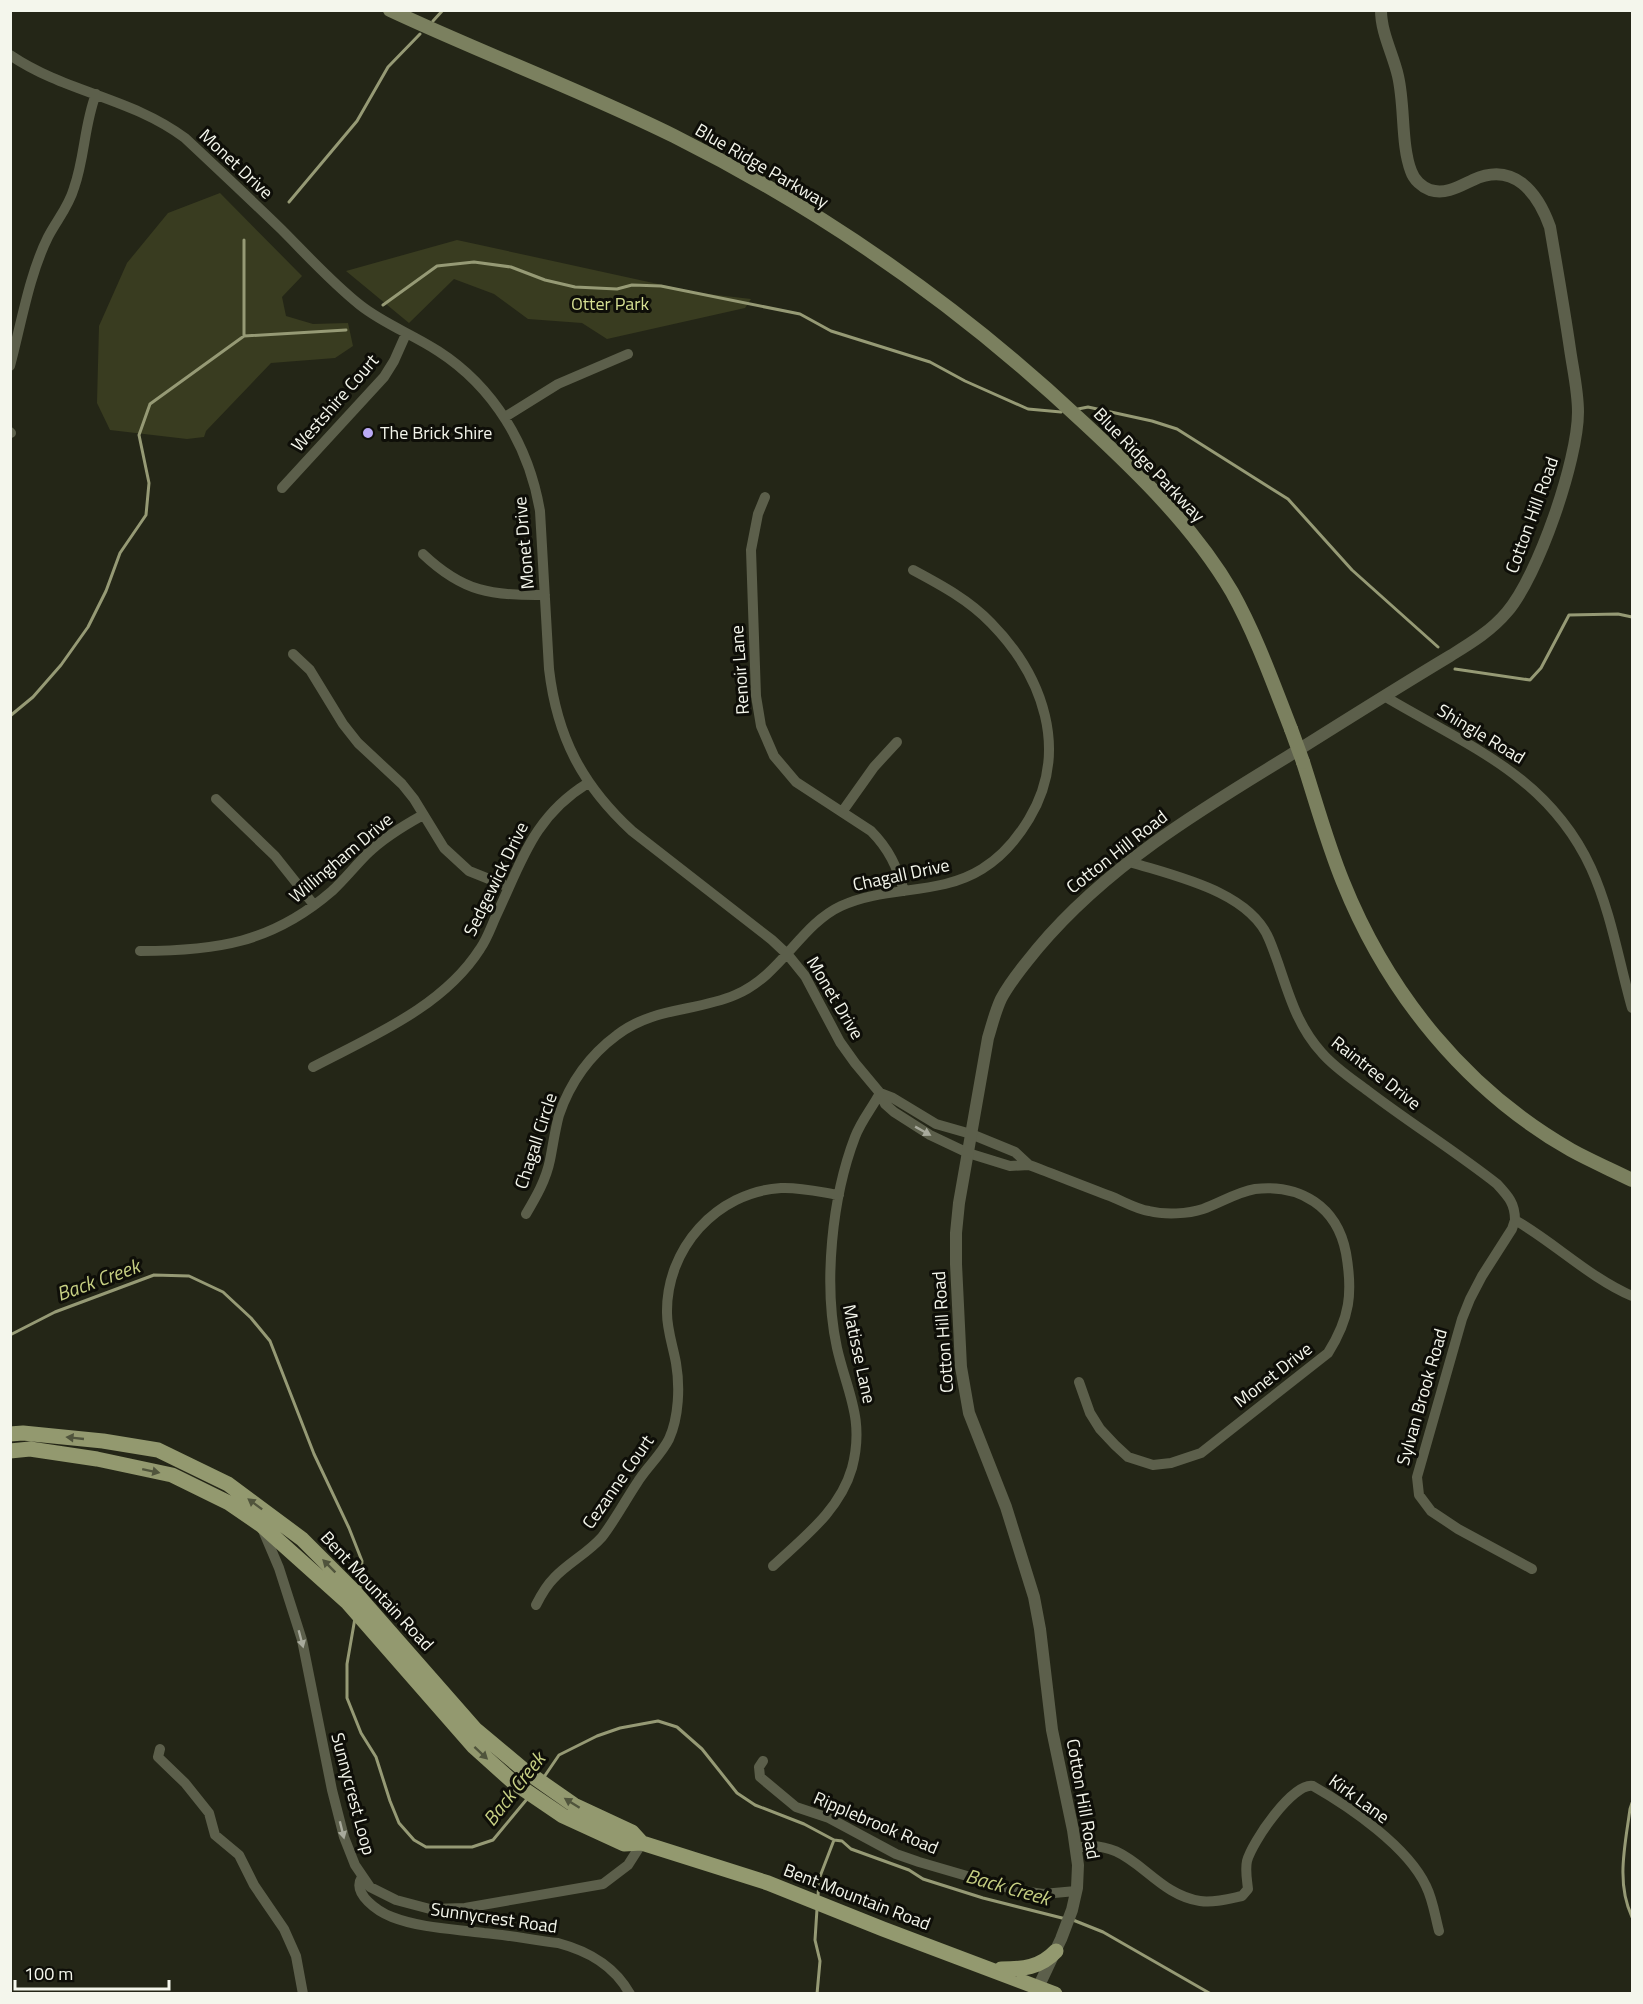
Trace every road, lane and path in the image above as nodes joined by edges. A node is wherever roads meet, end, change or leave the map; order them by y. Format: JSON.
{"nodes":[{"id":1,"x":390,"y":10,"type":"edge"},
{"id":2,"x":1381,"y":10,"type":"edge"},
{"id":3,"x":10,"y":55,"type":"edge"},
{"id":4,"x":96,"y":94,"type":"junction"},
{"id":5,"x":406,"y":334,"type":"junction"},
{"id":6,"x":628,"y":354,"type":"dead end"},
{"id":7,"x":10,"y":366,"type":"edge"},
{"id":8,"x":505,"y":417,"type":"junction"},
{"id":9,"x":282,"y":488,"type":"dead end"},
{"id":10,"x":765,"y":497,"type":"dead end"},
{"id":11,"x":423,"y":554,"type":"dead end"},
{"id":12,"x":913,"y":570,"type":"dead end"},
{"id":13,"x":545,"y":595,"type":"junction"},
{"id":14,"x":293,"y":654,"type":"dead end"},
{"id":15,"x":1384,"y":696,"type":"junction"},
{"id":16,"x":897,"y":742,"type":"dead end"},
{"id":17,"x":588,"y":783,"type":"junction"},
{"id":18,"x":216,"y":799,"type":"dead end"},
{"id":19,"x":842,"y":812,"type":"junction"},
{"id":20,"x":423,"y":815,"type":"junction"},
{"id":21,"x":1130,"y":862,"type":"junction"},
{"id":22,"x":510,"y":887,"type":"junction"},
{"id":23,"x":903,"y":891,"type":"junction"},
{"id":24,"x":314,"y":905,"type":"junction"},
{"id":25,"x":140,"y":951,"type":"dead end"},
{"id":26,"x":788,"y":955,"type":"junction"},
{"id":27,"x":1632,"y":1008,"type":"edge"},
{"id":28,"x":313,"y":1067,"type":"dead end"},
{"id":29,"x":880,"y":1093,"type":"junction"},
{"id":30,"x":971,"y":1134,"type":"junction"},
{"id":31,"x":968,"y":1153,"type":"junction"},
{"id":32,"x":1029,"y":1165,"type":"junction"},
{"id":33,"x":1632,"y":1180,"type":"edge"},
{"id":34,"x":839,"y":1195,"type":"junction"},
{"id":35,"x":526,"y":1214,"type":"dead end"},
{"id":36,"x":1515,"y":1220,"type":"junction"},
{"id":37,"x":1632,"y":1296,"type":"edge"},
{"id":38,"x":1079,"y":1382,"type":"dead end"},
{"id":39,"x":10,"y":1434,"type":"edge"},
{"id":40,"x":10,"y":1451,"type":"edge"},
{"id":41,"x":261,"y":1525,"type":"junction"},
{"id":42,"x":773,"y":1566,"type":"dead end"},
{"id":43,"x":1532,"y":1569,"type":"dead end"},
{"id":44,"x":536,"y":1605,"type":"dead end"},
{"id":45,"x":160,"y":1749,"type":"dead end"},
{"id":46,"x":763,"y":1761,"type":"dead end"},
{"id":47,"x":621,"y":1835,"type":"junction"},
{"id":48,"x":642,"y":1843,"type":"junction"},
{"id":49,"x":1076,"y":1848,"type":"junction"},
{"id":50,"x":362,"y":1877,"type":"junction"},
{"id":51,"x":1076,"y":1892,"type":"junction"},
{"id":52,"x":1439,"y":1931,"type":"dead end"},
{"id":53,"x":1056,"y":1951,"type":"junction"},
{"id":54,"x":992,"y":1970,"type":"junction"},
{"id":55,"x":1037,"y":1990,"type":"edge"},
{"id":56,"x":303,"y":1994,"type":"edge"},
{"id":57,"x":630,"y":1994,"type":"edge"},
{"id":58,"x":1055,"y":1994,"type":"edge"}],
"edges":[{"from":1,"to":33,"type":"main road","name":"Blue Ridge Parkway","bridge":true},
{"from":2,"to":15,"type":"street","name":"Cotton Hill Road"},
{"from":3,"to":4,"type":"street","name":"Monet Drive"},
{"from":4,"to":5,"type":"street","name":"Monet Drive"},
{"from":4,"to":7,"type":"street"},
{"from":5,"to":8,"type":"street","name":"Monet Drive"},
{"from":5,"to":9,"type":"street","name":"Westshire Court"},
{"from":6,"to":8,"type":"street"},
{"from":8,"to":13,"type":"street","name":"Monet Drive"},
{"from":10,"to":19,"type":"street","name":"Renoir Lane"},
{"from":11,"to":13,"type":"street"},
{"from":12,"to":23,"type":"street","name":"Chagall Drive"},
{"from":13,"to":17,"type":"street","name":"Monet Drive"},
{"from":14,"to":20,"type":"street"},
{"from":15,"to":21,"type":"street","name":"Cotton Hill Road"},
{"from":15,"to":27,"type":"street","name":"Shingle Road"},
{"from":16,"to":19,"type":"street"},
{"from":17,"to":22,"type":"street","name":"Sedgewick Drive"},
{"from":17,"to":26,"type":"street","name":"Monet Drive"},
{"from":18,"to":24,"type":"street"},
{"from":19,"to":23,"type":"street","name":"Renoir Lane"},
{"from":20,"to":22,"type":"street"},
{"from":20,"to":24,"type":"street","name":"Willingham Drive"},
{"from":21,"to":30,"type":"street","name":"Cotton Hill Road"},
{"from":21,"to":36,"type":"street","name":"Raintree Drive"},
{"from":22,"to":28,"type":"street","name":"Sedgewick Drive"},
{"from":23,"to":26,"type":"street","name":"Chagall Drive"},
{"from":24,"to":25,"type":"street","name":"Willingham Drive"},
{"from":26,"to":29,"type":"street","name":"Monet Drive"},
{"from":26,"to":35,"type":"street","name":"Chagall Circle"},
{"from":29,"to":30,"type":"street","name":"Monet Drive"},
{"from":29,"to":31,"type":"street","name":"Monet Drive","one_way":true},
{"from":29,"to":34,"type":"street","name":"Matisse Lane"},
{"from":30,"to":31,"type":"street","name":"Cotton Hill Road"},
{"from":30,"to":32,"type":"street","name":"Monet Drive"},
{"from":31,"to":32,"type":"street","name":"Monet Drive"},
{"from":31,"to":49,"type":"street","name":"Cotton Hill Road"},
{"from":32,"to":38,"type":"street","name":"Monet Drive"},
{"from":34,"to":42,"type":"street","name":"Matisse Lane"},
{"from":34,"to":44,"type":"street","name":"Cezanne Court"},
{"from":36,"to":37,"type":"street"},
{"from":36,"to":43,"type":"street","name":"Sylvan Brook Road"},
{"from":47,"to":39,"type":"main road","name":"Bent Mountain Road","one_way":true},
{"from":40,"to":41,"type":"main road","name":"Bent Mountain Road","one_way":true},
{"from":41,"to":47,"type":"main road","name":"Bent Mountain Road","one_way":true},
{"from":41,"to":50,"type":"street","name":"Sunnycrest Loop","one_way":true},
{"from":45,"to":56,"type":"street"},
{"from":46,"to":51,"type":"street","name":"Ripplebrook Road"},
{"from":47,"to":48,"type":"main road","name":"Bent Mountain Road"},
{"from":48,"to":50,"type":"street","name":"Sunnycrest Loop"},
{"from":48,"to":54,"type":"main road","name":"Bent Mountain Road"},
{"from":49,"to":51,"type":"street","name":"Cotton Hill Road"},
{"from":49,"to":52,"type":"street","name":"Kirk Lane"},
{"from":50,"to":57,"type":"street","name":"Sunnycrest Road"},
{"from":51,"to":53,"type":"street","name":"Cotton Hill Road"},
{"from":53,"to":54,"type":"main road"},
{"from":53,"to":55,"type":"street","name":"Cotton Hill Road"},
{"from":54,"to":55,"type":"main road","name":"Bent Mountain Road"},
{"from":55,"to":58,"type":"main road","name":"Bent Mountain Road"}]}
